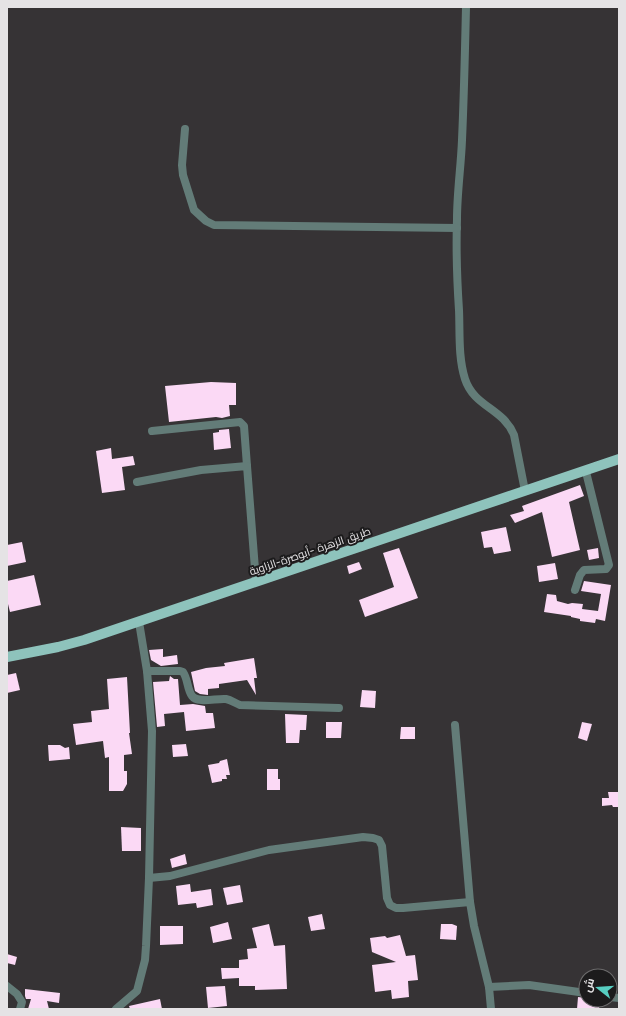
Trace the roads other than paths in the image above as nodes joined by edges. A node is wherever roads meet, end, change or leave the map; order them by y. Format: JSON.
{"nodes":[{"id":1,"x":466,"y":7,"type":"edge"},
{"id":2,"x":185,"y":129,"type":"dead end"},
{"id":3,"x":457,"y":228,"type":"junction"},
{"id":4,"x":152,"y":431,"type":"dead end"},
{"id":5,"x":619,"y":459,"type":"edge"},
{"id":6,"x":247,"y":466,"type":"junction"},
{"id":7,"x":586,"y":472,"type":"junction"},
{"id":8,"x":137,"y":482,"type":"dead end"},
{"id":9,"x":525,"y":491,"type":"junction"},
{"id":10,"x":256,"y":582,"type":"junction"},
{"id":11,"x":575,"y":590,"type":"dead end"},
{"id":12,"x":138,"y":622,"type":"junction"},
{"id":13,"x":7,"y":657,"type":"edge"},
{"id":14,"x":146,"y":671,"type":"junction"},
{"id":15,"x":339,"y":708,"type":"dead end"},
{"id":16,"x":455,"y":725,"type":"dead end"},
{"id":17,"x":149,"y":878,"type":"junction"},
{"id":18,"x":470,"y":902,"type":"junction"},
{"id":19,"x":7,"y":986,"type":"edge"},
{"id":20,"x":490,"y":987,"type":"junction"},
{"id":21,"x":578,"y":992,"type":"edge"},
{"id":22,"x":20,"y":1009,"type":"edge"},
{"id":23,"x":116,"y":1009,"type":"edge"},
{"id":24,"x":491,"y":1009,"type":"edge"}],
"edges":[{"from":1,"to":3,"type":"street"},
{"from":2,"to":3,"type":"street"},
{"from":3,"to":9,"type":"street"},
{"from":4,"to":6,"type":"street"},
{"from":5,"to":7,"type":"main road","name":"طريق الزهرة -أبوصرة-الزاوية"},
{"from":6,"to":8,"type":"street"},
{"from":6,"to":10,"type":"street"},
{"from":7,"to":9,"type":"main road","name":"طريق الزهرة -أبوصرة-الزاوية"},
{"from":7,"to":11,"type":"street"},
{"from":9,"to":10,"type":"main road","name":"طريق الزهرة -أبوصرة-الزاوية"},
{"from":10,"to":12,"type":"main road","name":"طريق الزهرة -أبوصرة-الزاوية"},
{"from":12,"to":13,"type":"main road","name":"طريق الزهرة -أبوصرة-الزاوية"},
{"from":12,"to":14,"type":"street"},
{"from":14,"to":15,"type":"street"},
{"from":14,"to":17,"type":"street"},
{"from":16,"to":18,"type":"street"},
{"from":17,"to":18,"type":"street"},
{"from":17,"to":23,"type":"street"},
{"from":18,"to":20,"type":"street"},
{"from":19,"to":22,"type":"street"},
{"from":20,"to":21,"type":"street"},
{"from":20,"to":24,"type":"street"}]}
